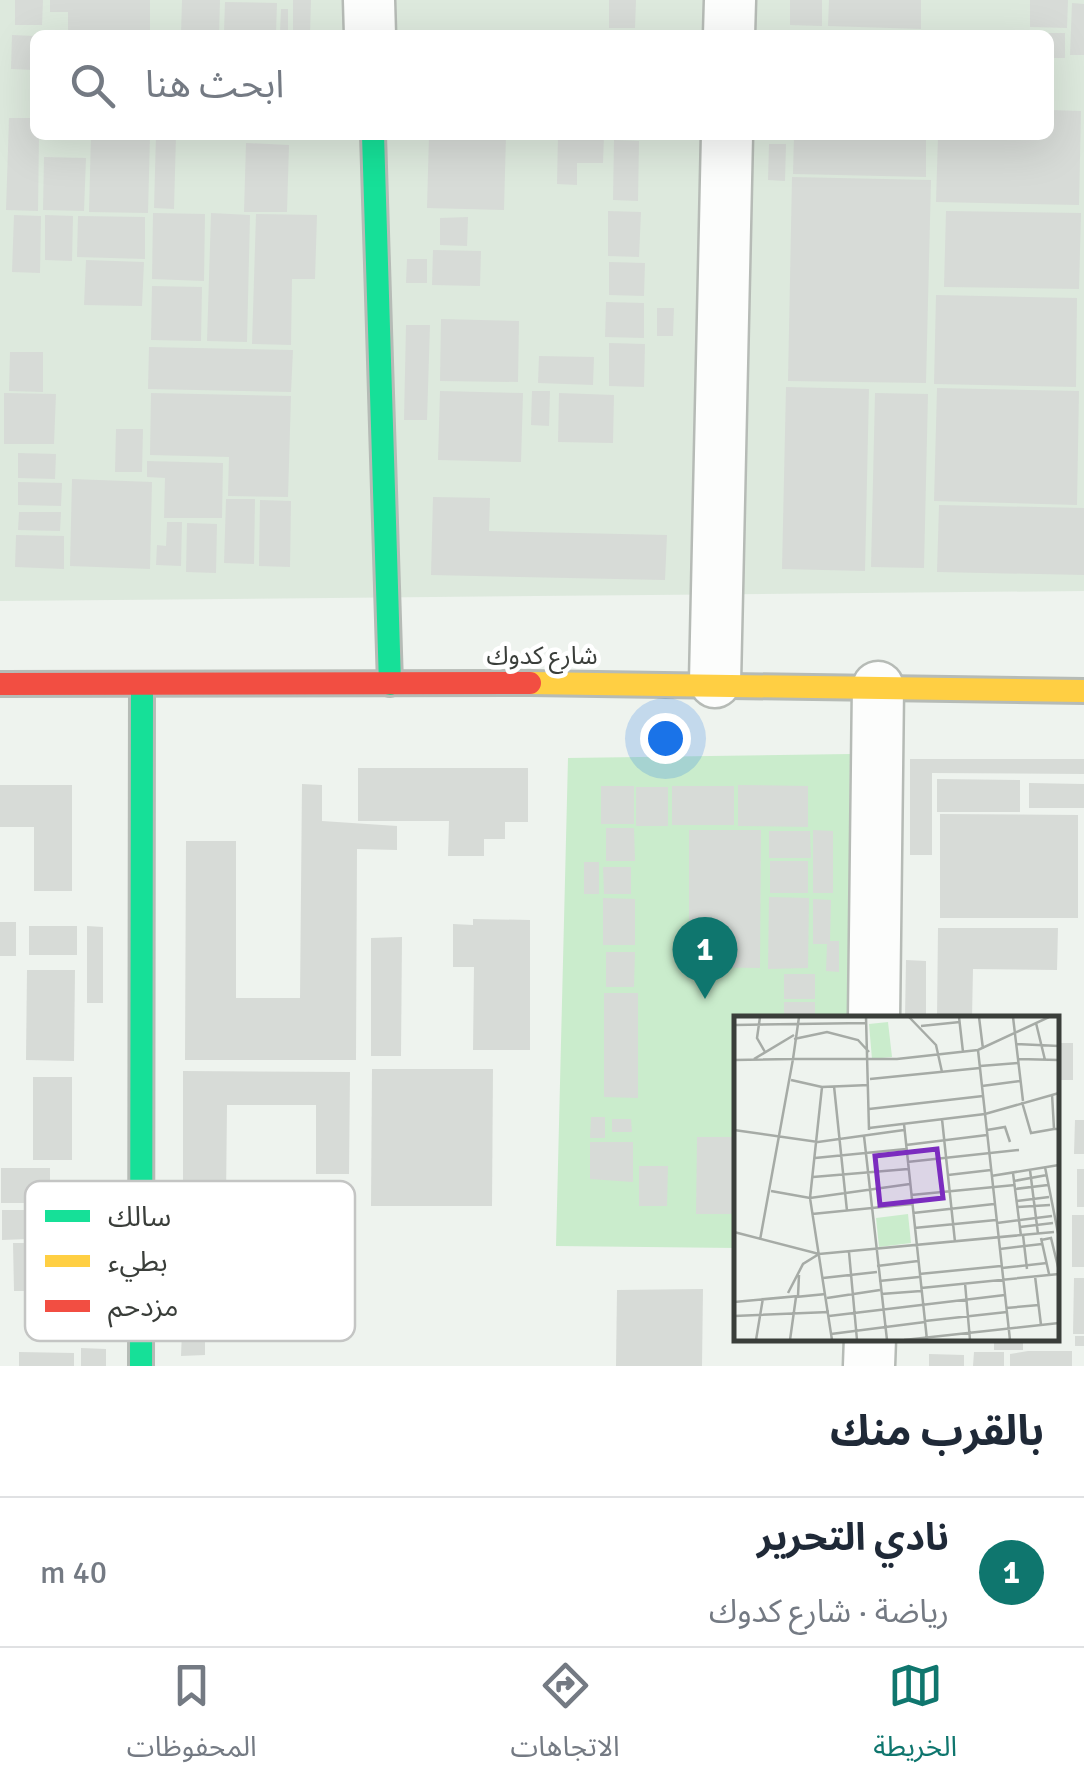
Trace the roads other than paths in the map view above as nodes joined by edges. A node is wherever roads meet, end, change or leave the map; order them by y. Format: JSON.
{"nodes":[{"id":1,"x":369,"y":0,"type":"edge"},
{"id":2,"x":730,"y":0,"type":"edge"},
{"id":3,"x":370,"y":30,"type":"edge"},
{"id":4,"x":729,"y":30,"type":"edge"},
{"id":5,"x":373,"y":140,"type":"edge"},
{"id":6,"x":726,"y":140,"type":"edge"},
{"id":7,"x":714,"y":682,"type":"junction"},
{"id":8,"x":0,"y":684,"type":"edge"},
{"id":9,"x":142,"y":684,"type":"junction"},
{"id":10,"x":390,"y":684,"type":"junction"},
{"id":11,"x":878,"y":687,"type":"junction"},
{"id":12,"x":1084,"y":691,"type":"edge"},
{"id":13,"x":874,"y":1016,"type":"edge"},
{"id":14,"x":141,"y":1181,"type":"edge"},
{"id":15,"x":141,"y":1341,"type":"edge"},
{"id":16,"x":870,"y":1341,"type":"edge"},
{"id":17,"x":141,"y":1366,"type":"edge"},
{"id":18,"x":869,"y":1366,"type":"edge"}],
"edges":[{"from":1,"to":3,"type":"street"},
{"from":2,"to":4,"type":"street"},
{"from":5,"to":10,"type":"street"},
{"from":6,"to":7,"type":"street"},
{"from":7,"to":10,"type":"street","name":"شارع كدوك"},
{"from":7,"to":11,"type":"street","name":"شارع كدوك"},
{"from":8,"to":9,"type":"street","name":"شارع كدوك"},
{"from":9,"to":10,"type":"street","name":"شارع كدوك"},
{"from":9,"to":14,"type":"street"},
{"from":11,"to":12,"type":"street","name":"شارع كدوك"},
{"from":11,"to":13,"type":"street"},
{"from":15,"to":17,"type":"street"},
{"from":16,"to":18,"type":"street"}]}
